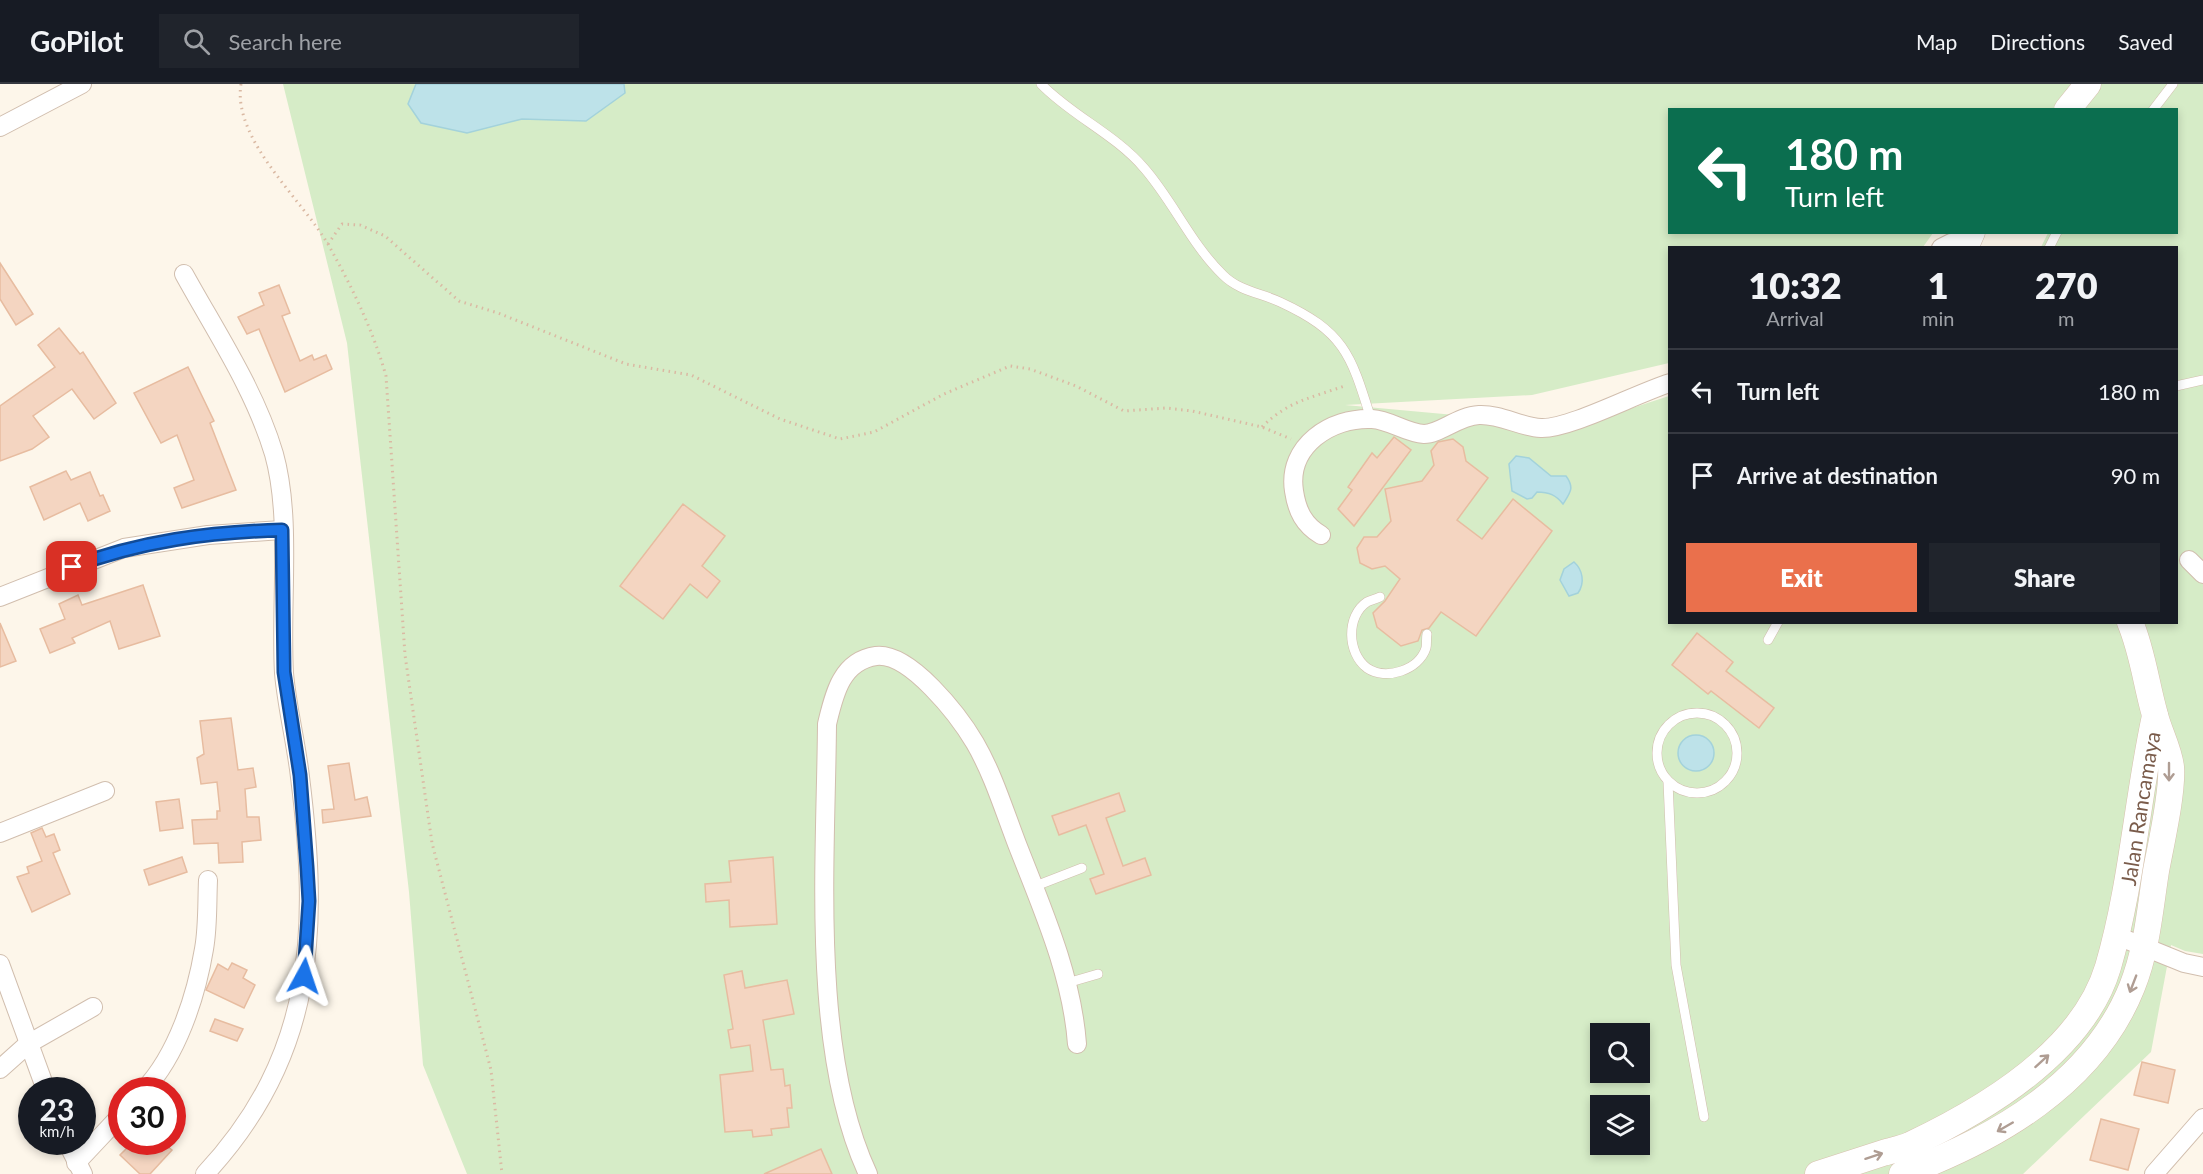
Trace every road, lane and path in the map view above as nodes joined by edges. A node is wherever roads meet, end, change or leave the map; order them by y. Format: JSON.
{"nodes":[{"id":1,"x":82,"y":84,"type":"edge"},
{"id":2,"x":241,"y":84,"type":"edge"},
{"id":3,"x":1041,"y":84,"type":"edge"},
{"id":4,"x":2088,"y":84,"type":"edge"},
{"id":5,"x":2173,"y":84,"type":"edge"},
{"id":6,"x":2069,"y":108,"type":"edge"},
{"id":7,"x":2155,"y":108,"type":"edge"},
{"id":8,"x":0,"y":127,"type":"edge"},
{"id":9,"x":1968,"y":241,"type":"edge"},
{"id":10,"x":328,"y":244,"type":"junction"},
{"id":11,"x":1945,"y":246,"type":"edge"},
{"id":12,"x":184,"y":274,"type":"dead end"},
{"id":13,"x":2203,"y":380,"type":"edge"},
{"id":14,"x":1359,"y":381,"type":"junction"},
{"id":15,"x":1668,"y":384,"type":"edge"},
{"id":16,"x":2178,"y":386,"type":"edge"},
{"id":17,"x":1371,"y":419,"type":"junction"},
{"id":18,"x":1262,"y":427,"type":"junction"},
{"id":19,"x":1305,"y":446,"type":"junction"},
{"id":20,"x":282,"y":530,"type":"junction"},
{"id":21,"x":1321,"y":536,"type":"dead end"},
{"id":22,"x":2190,"y":560,"type":"dead end"},
{"id":23,"x":2203,"y":574,"type":"edge"},
{"id":24,"x":0,"y":597,"type":"edge"},
{"id":25,"x":1380,"y":597,"type":"dead end"},
{"id":26,"x":1777,"y":624,"type":"edge"},
{"id":27,"x":2131,"y":624,"type":"edge"},
{"id":28,"x":1426,"y":634,"type":"dead end"},
{"id":29,"x":1768,"y":640,"type":"dead end"},
{"id":30,"x":2155,"y":716,"type":"junction"},
{"id":31,"x":1668,"y":782,"type":"junction"},
{"id":32,"x":105,"y":791,"type":"dead end"},
{"id":33,"x":0,"y":833,"type":"edge"},
{"id":34,"x":1082,"y":868,"type":"dead end"},
{"id":35,"x":208,"y":880,"type":"dead end"},
{"id":36,"x":1033,"y":887,"type":"junction"},
{"id":37,"x":2115,"y":934,"type":"junction"},
{"id":38,"x":2144,"y":948,"type":"junction"},
{"id":39,"x":0,"y":964,"type":"edge"},
{"id":40,"x":2203,"y":967,"type":"edge"},
{"id":41,"x":1098,"y":974,"type":"dead end"},
{"id":42,"x":1067,"y":983,"type":"junction"},
{"id":43,"x":93,"y":1007,"type":"dead end"},
{"id":44,"x":28,"y":1044,"type":"junction"},
{"id":45,"x":1077,"y":1044,"type":"dead end"},
{"id":46,"x":0,"y":1069,"type":"edge"},
{"id":47,"x":41,"y":1077,"type":"edge"},
{"id":48,"x":156,"y":1077,"type":"edge"},
{"id":49,"x":1704,"y":1117,"type":"dead end"},
{"id":50,"x":2203,"y":1118,"type":"edge"},
{"id":51,"x":108,"y":1132,"type":"edge"},
{"id":52,"x":1910,"y":1166,"type":"edge"},
{"id":53,"x":80,"y":1168,"type":"edge"},
{"id":54,"x":205,"y":1174,"type":"edge"},
{"id":55,"x":502,"y":1174,"type":"edge"},
{"id":56,"x":868,"y":1174,"type":"edge"},
{"id":57,"x":1818,"y":1174,"type":"edge"},
{"id":58,"x":2154,"y":1174,"type":"edge"}],
"edges":[{"from":1,"to":8,"type":"street"},
{"from":2,"to":10,"type":"path"},
{"from":3,"to":14,"type":"lane"},
{"from":4,"to":6,"type":"street"},
{"from":5,"to":7,"type":"lane"},
{"from":9,"to":11,"type":"street"},
{"from":10,"to":18,"type":"path"},
{"from":10,"to":55,"type":"path"},
{"from":12,"to":20,"type":"street"},
{"from":13,"to":16,"type":"lane"},
{"from":14,"to":17,"type":"lane"},
{"from":14,"to":18,"type":"path"},
{"from":15,"to":17,"type":"street"},
{"from":17,"to":19,"type":"street"},
{"from":18,"to":19,"type":"path"},
{"from":19,"to":21,"type":"street"},
{"from":20,"to":24,"type":"street"},
{"from":20,"to":54,"type":"street"},
{"from":22,"to":23,"type":"street"},
{"from":25,"to":28,"type":"lane"},
{"from":26,"to":29,"type":"lane"},
{"from":27,"to":30,"type":"street"},
{"from":30,"to":37,"type":"street","name":"Jalan Rancamaya"},
{"from":30,"to":38,"type":"street","name":"Jalan Rancamaya","one_way":true},
{"from":31,"to":31,"type":"lane"},
{"from":31,"to":49,"type":"lane"},
{"from":32,"to":33,"type":"street"},
{"from":34,"to":36,"type":"lane"},
{"from":35,"to":48,"type":"street"},
{"from":36,"to":42,"type":"street"},
{"from":36,"to":56,"type":"street"},
{"from":37,"to":38,"type":"street"},
{"from":52,"to":37,"type":"street","name":"Jalan Rancamaya","one_way":true},
{"from":38,"to":40,"type":"street"},
{"from":38,"to":52,"type":"street","name":"Jalan Rancamaya","one_way":true},
{"from":39,"to":44,"type":"street"},
{"from":41,"to":42,"type":"lane"},
{"from":42,"to":45,"type":"street"},
{"from":43,"to":44,"type":"street"},
{"from":44,"to":46,"type":"street"},
{"from":44,"to":47,"type":"street"},
{"from":50,"to":58,"type":"street"},
{"from":51,"to":53,"type":"street"},
{"from":57,"to":52,"type":"street","name":"Jalan Rancamaya","one_way":true}]}
